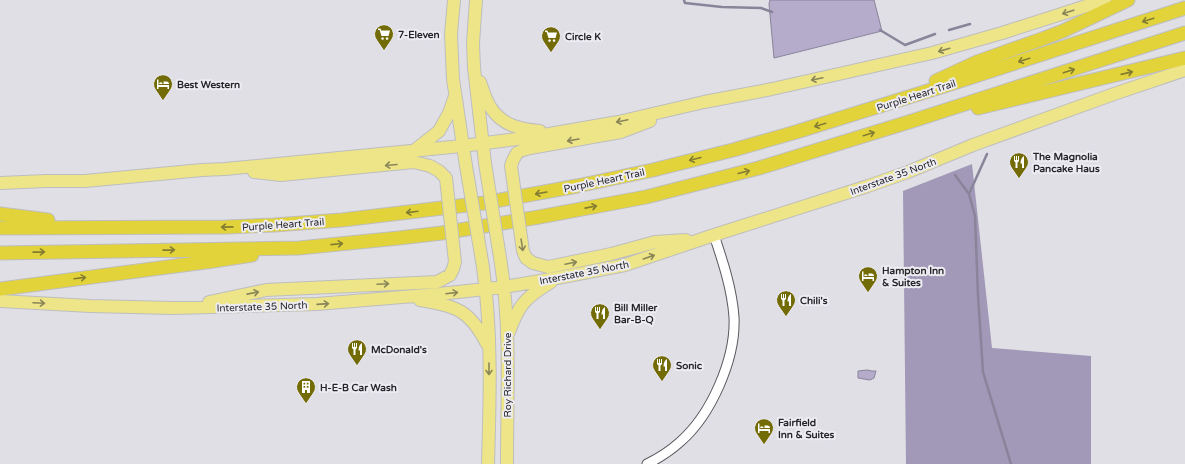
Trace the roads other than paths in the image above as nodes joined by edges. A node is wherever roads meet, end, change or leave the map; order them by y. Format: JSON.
{"nodes":[{"id":1,"x":454,"y":0,"type":"edge"},
{"id":2,"x":476,"y":0,"type":"edge"},
{"id":3,"x":1105,"y":0,"type":"edge"},
{"id":4,"x":1128,"y":0,"type":"edge"},
{"id":5,"x":1185,"y":8,"type":"edge"},
{"id":6,"x":1185,"y":33,"type":"edge"},
{"id":7,"x":1185,"y":58,"type":"edge"},
{"id":8,"x":474,"y":68,"type":"junction"},
{"id":9,"x":1185,"y":70,"type":"edge"},
{"id":10,"x":456,"y":95,"type":"junction"},
{"id":11,"x":704,"y":102,"type":"junction"},
{"id":12,"x":886,"y":104,"type":"junction"},
{"id":13,"x":912,"y":122,"type":"junction"},
{"id":14,"x":555,"y":133,"type":"junction"},
{"id":15,"x":482,"y":143,"type":"junction"},
{"id":16,"x":462,"y":146,"type":"junction"},
{"id":17,"x":413,"y":151,"type":"junction"},
{"id":18,"x":226,"y":169,"type":"junction"},
{"id":19,"x":0,"y":183,"type":"edge"},
{"id":20,"x":0,"y":214,"type":"edge"},
{"id":21,"x":105,"y":227,"type":"junction"},
{"id":22,"x":0,"y":228,"type":"edge"},
{"id":23,"x":714,"y":235,"type":"junction"},
{"id":24,"x":702,"y":239,"type":"junction"},
{"id":25,"x":298,"y":248,"type":"junction"},
{"id":26,"x":0,"y":253,"type":"edge"},
{"id":27,"x":557,"y":278,"type":"junction"},
{"id":28,"x":504,"y":287,"type":"junction"},
{"id":29,"x":486,"y":288,"type":"junction"},
{"id":30,"x":0,"y":289,"type":"edge"},
{"id":31,"x":407,"y":298,"type":"junction"},
{"id":32,"x":0,"y":301,"type":"edge"},
{"id":33,"x":174,"y":308,"type":"junction"},
{"id":34,"x":507,"y":339,"type":"junction"},
{"id":35,"x":489,"y":348,"type":"junction"},
{"id":36,"x":488,"y":464,"type":"edge"},
{"id":37,"x":507,"y":464,"type":"edge"},
{"id":38,"x":647,"y":464,"type":"edge"}],
"edges":[{"from":1,"to":10,"type":"main road","name":"Roy Richard Drive"},
{"from":2,"to":8,"type":"main road","name":"Roy Richard Drive"},
{"from":3,"to":11,"type":"main road","one_way":true},
{"from":4,"to":12,"type":"highway"},
{"from":5,"to":12,"type":"highway","name":"Purple Heart Trail","one_way":true},
{"from":13,"to":6,"type":"highway","one_way":true},
{"from":13,"to":7,"type":"highway","one_way":true},
{"from":8,"to":14,"type":"main road"},
{"from":8,"to":15,"type":"main road","name":"Roy Richard Drive"},
{"from":9,"to":23,"type":"main road","name":"Interstate 35 North"},
{"from":10,"to":16,"type":"main road","name":"Roy Richard Drive"},
{"from":10,"to":17,"type":"main road"},
{"from":11,"to":14,"type":"main road","one_way":true},
{"from":11,"to":24,"type":"main road","one_way":true,"bridge":true},
{"from":12,"to":21,"type":"highway","name":"Purple Heart Trail","one_way":true},
{"from":25,"to":13,"type":"highway","one_way":true},
{"from":14,"to":15,"type":"main road"},
{"from":15,"to":16,"type":"main road"},
{"from":15,"to":28,"type":"main road","name":"Roy Richard Drive","bridge":true},
{"from":16,"to":17,"type":"main road"},
{"from":16,"to":29,"type":"main road","name":"Roy Richard Drive","bridge":true},
{"from":17,"to":18,"type":"main road"},
{"from":18,"to":19,"type":"main road"},
{"from":33,"to":18,"type":"main road","one_way":true,"bridge":true},
{"from":20,"to":21,"type":"highway"},
{"from":21,"to":22,"type":"highway","name":"Purple Heart Trail"},
{"from":23,"to":24,"type":"main road","name":"Interstate 35 North"},
{"from":23,"to":38,"type":"street"},
{"from":27,"to":24,"type":"main road","name":"Interstate 35 North","one_way":true},
{"from":26,"to":25,"type":"highway","one_way":true},
{"from":30,"to":25,"type":"highway","one_way":true},
{"from":27,"to":28,"type":"main road","name":"Interstate 35 North"},
{"from":27,"to":34,"type":"main road"},
{"from":28,"to":29,"type":"main road","name":"Interstate 35 North"},
{"from":28,"to":34,"type":"main road","name":"Roy Richard Drive"},
{"from":31,"to":29,"type":"main road","name":"Interstate 35 North","one_way":true},
{"from":29,"to":35,"type":"main road","name":"Roy Richard Drive"},
{"from":33,"to":31,"type":"main road","name":"Interstate 35 North","one_way":true},
{"from":31,"to":35,"type":"main road"},
{"from":32,"to":33,"type":"main road","name":"Interstate 35 North","one_way":true},
{"from":34,"to":37,"type":"main road","name":"Roy Richard Drive"},
{"from":35,"to":36,"type":"main road","name":"Roy Richard Drive","one_way":true}]}
